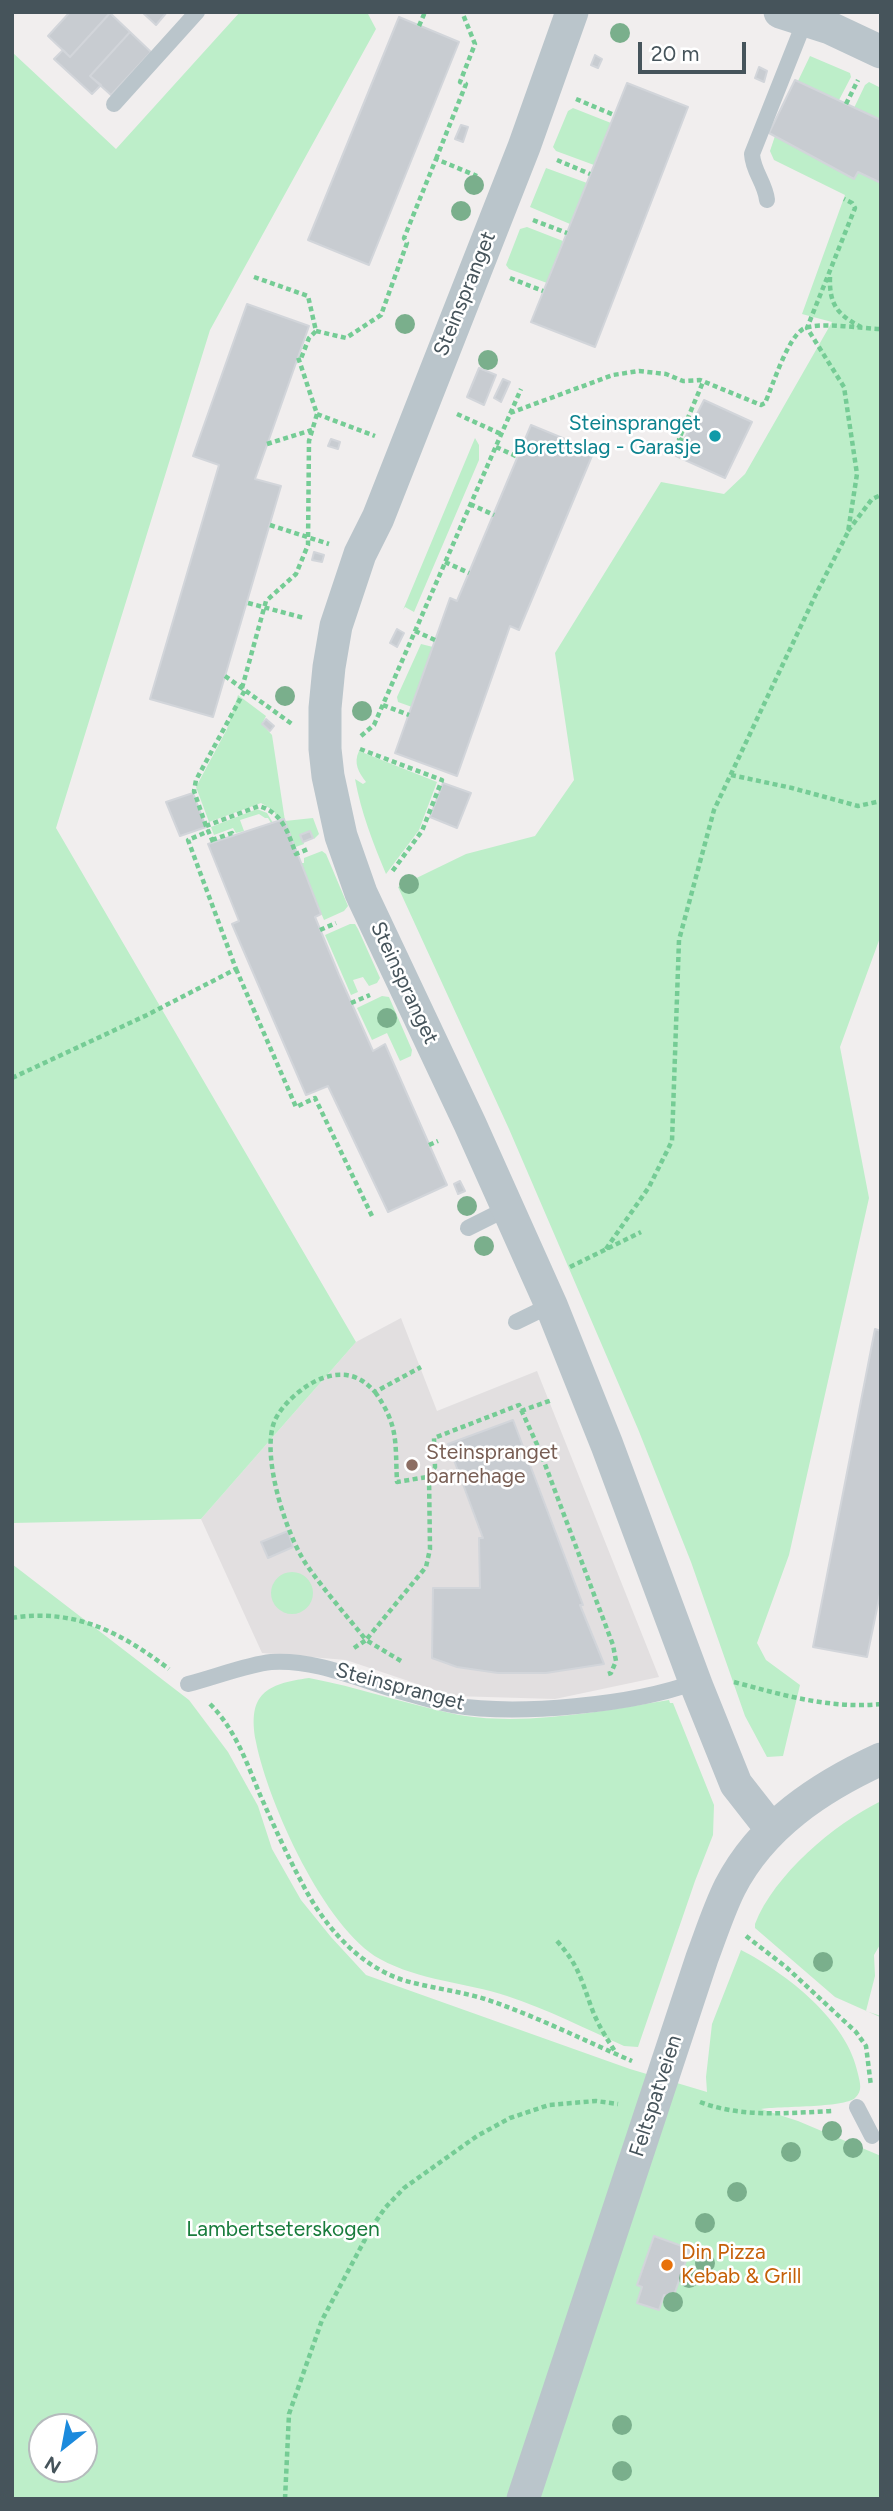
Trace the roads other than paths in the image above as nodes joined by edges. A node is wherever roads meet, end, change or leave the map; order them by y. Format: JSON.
{"nodes":[{"id":1,"x":197,"y":12,"type":"edge"},
{"id":2,"x":572,"y":12,"type":"edge"},
{"id":3,"x":793,"y":15,"type":"edge"},
{"id":4,"x":871,"y":62,"type":"edge"},
{"id":5,"x":114,"y":104,"type":"dead end"},
{"id":6,"x":767,"y":200,"type":"dead end"},
{"id":7,"x":508,"y":1208,"type":"junction"},
{"id":8,"x":468,"y":1228,"type":"dead end"},
{"id":9,"x":551,"y":1305,"type":"junction"},
{"id":10,"x":516,"y":1322,"type":"dead end"},
{"id":11,"x":695,"y":1682,"type":"junction"},
{"id":12,"x":188,"y":1684,"type":"road end"},
{"id":13,"x":881,"y":1759,"type":"edge"},
{"id":14,"x":772,"y":1830,"type":"junction"},
{"id":15,"x":857,"y":2108,"type":"road end"},
{"id":16,"x":872,"y":2136,"type":"dead end"},
{"id":17,"x":523,"y":2499,"type":"edge"}],
"edges":[{"from":1,"to":5,"type":"lane"},
{"from":2,"to":7,"type":"street","name":"Steinspranget"},
{"from":3,"to":4,"type":"street"},
{"from":3,"to":6,"type":"lane"},
{"from":7,"to":8,"type":"lane"},
{"from":7,"to":9,"type":"street","name":"Steinspranget"},
{"from":9,"to":10,"type":"lane"},
{"from":9,"to":11,"type":"street","name":"Steinspranget"},
{"from":11,"to":12,"type":"lane","name":"Steinspranget"},
{"from":11,"to":14,"type":"street","name":"Steinspranget"},
{"from":13,"to":14,"type":"street","name":"Feltspatveien"},
{"from":14,"to":17,"type":"street","name":"Feltspatveien"},
{"from":15,"to":16,"type":"lane"}]}
